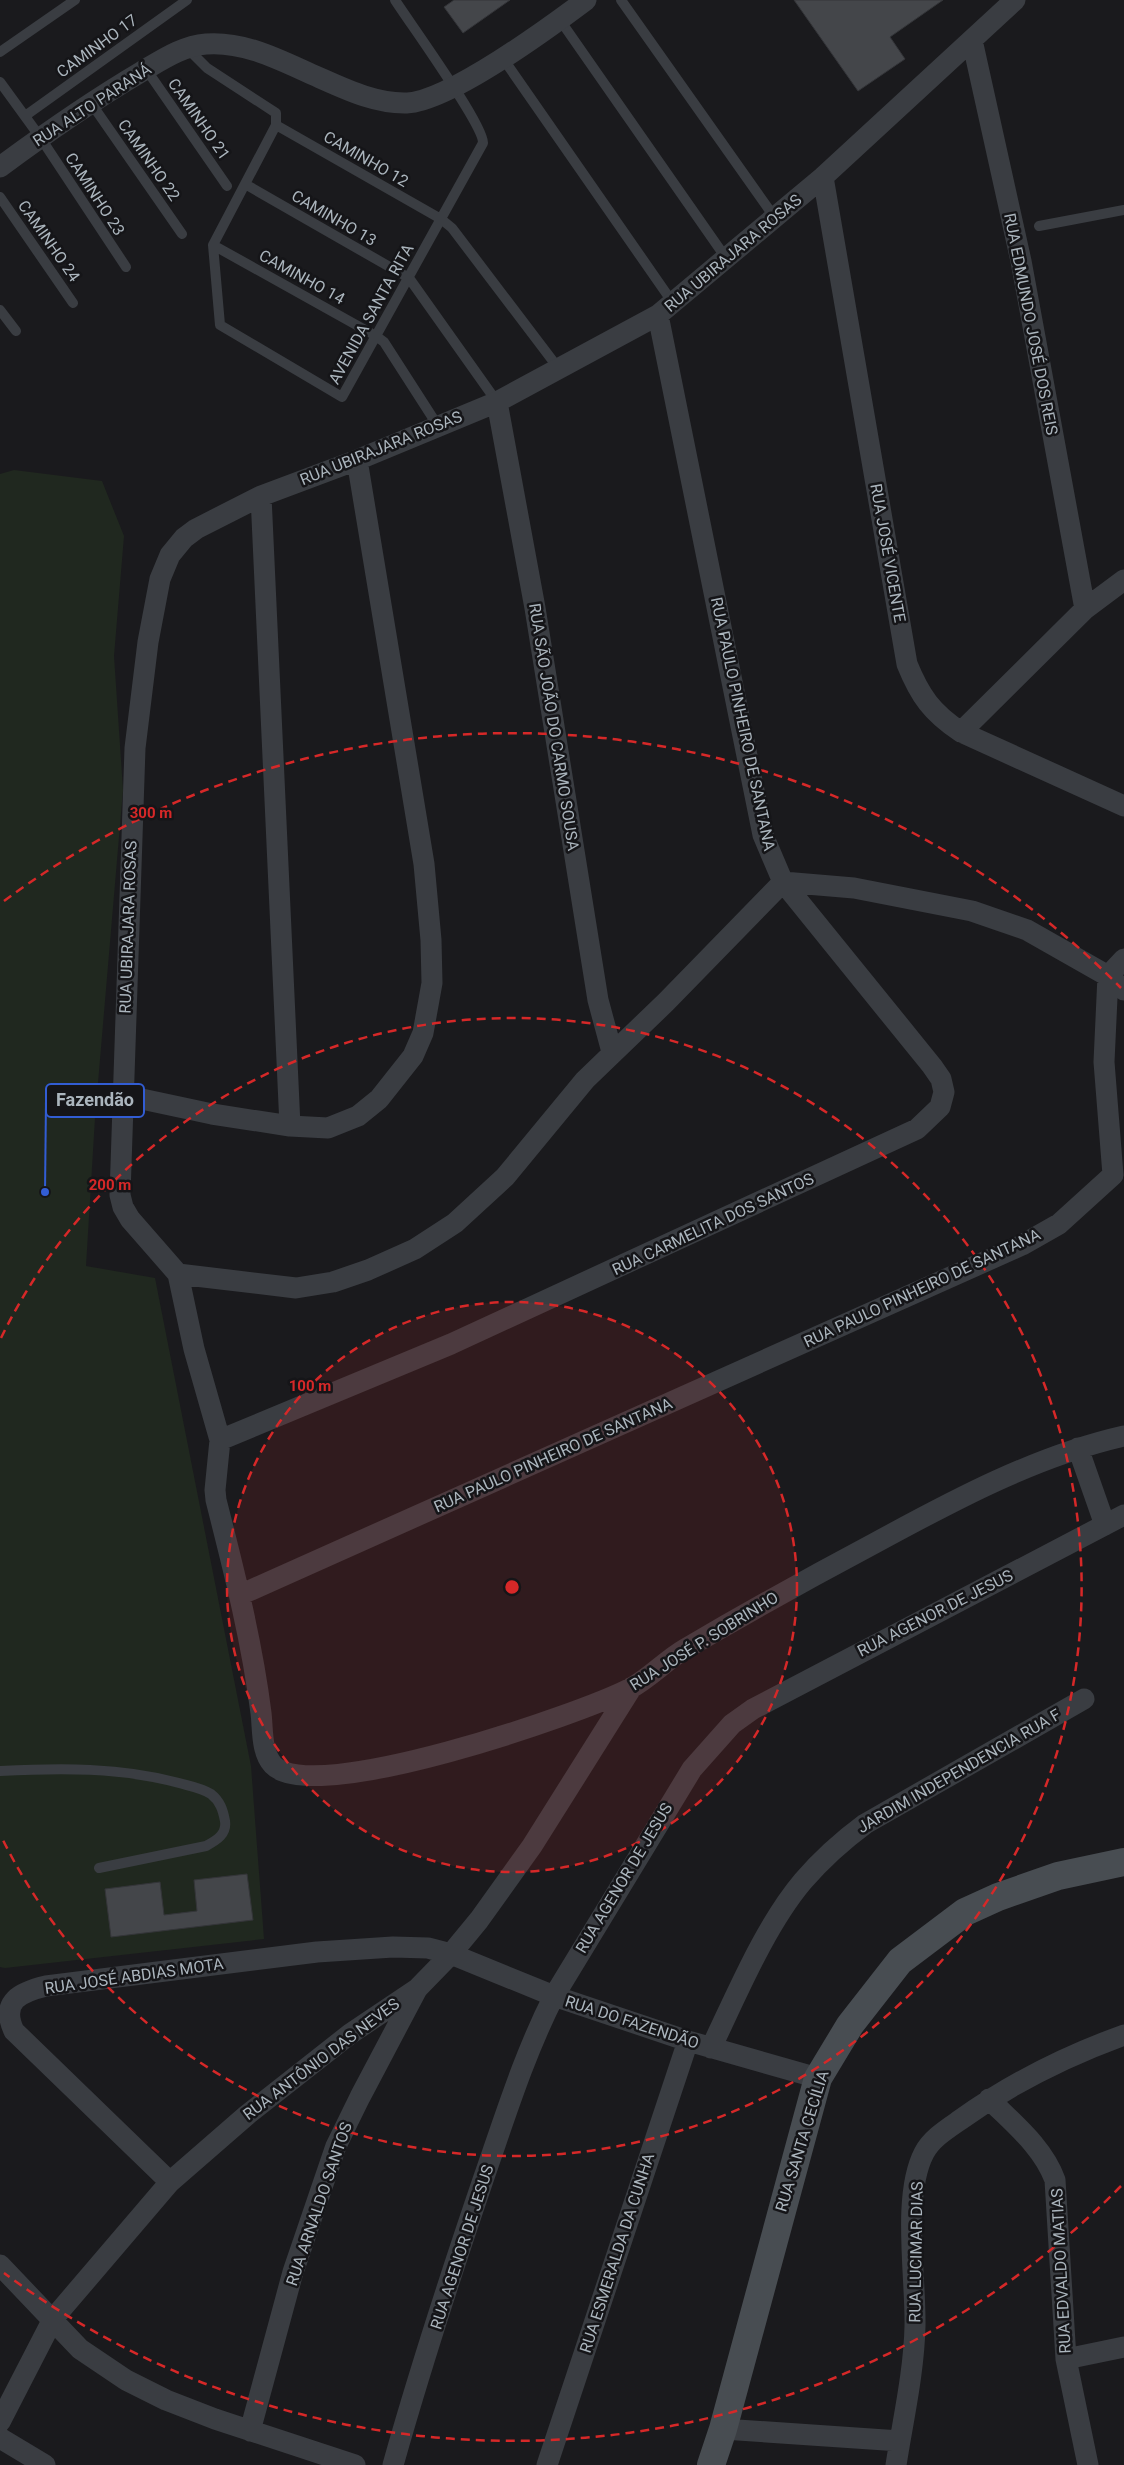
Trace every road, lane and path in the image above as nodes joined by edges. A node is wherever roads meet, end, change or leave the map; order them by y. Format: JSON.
{"nodes":[{"id":1,"x":74,"y":0,"type":"edge"},
{"id":2,"x":187,"y":0,"type":"edge"},
{"id":3,"x":394,"y":0,"type":"edge"},
{"id":4,"x":586,"y":0,"type":"edge"},
{"id":5,"x":621,"y":0,"type":"edge"},
{"id":6,"x":1015,"y":0,"type":"edge"},
{"id":7,"x":560,"y":20,"type":"junction"},
{"id":8,"x":972,"y":40,"type":"junction"},
{"id":9,"x":186,"y":47,"type":"junction"},
{"id":10,"x":0,"y":52,"type":"edge"},
{"id":11,"x":502,"y":57,"type":"junction"},
{"id":12,"x":146,"y":70,"type":"junction"},
{"id":13,"x":0,"y":82,"type":"edge"},
{"id":14,"x":454,"y":87,"type":"junction"},
{"id":15,"x":91,"y":103,"type":"junction"},
{"id":16,"x":25,"y":116,"type":"junction"},
{"id":17,"x":276,"y":125,"type":"junction"},
{"id":18,"x":40,"y":137,"type":"junction"},
{"id":19,"x":0,"y":166,"type":"edge"},
{"id":20,"x":823,"y":177,"type":"junction"},
{"id":21,"x":245,"y":184,"type":"junction"},
{"id":22,"x":227,"y":186,"type":"dead end"},
{"id":23,"x":0,"y":197,"type":"edge"},
{"id":24,"x":1124,"y":210,"type":"edge"},
{"id":25,"x":774,"y":218,"type":"junction"},
{"id":26,"x":441,"y":220,"type":"junction"},
{"id":27,"x":1038,"y":226,"type":"dead end"},
{"id":28,"x":182,"y":234,"type":"dead end"},
{"id":29,"x":213,"y":245,"type":"junction"},
{"id":30,"x":726,"y":258,"type":"junction"},
{"id":31,"x":126,"y":267,"type":"dead end"},
{"id":32,"x":409,"y":278,"type":"junction"},
{"id":33,"x":74,"y":303,"type":"dead end"},
{"id":34,"x":665,"y":309,"type":"junction"},
{"id":35,"x":0,"y":310,"type":"edge"},
{"id":36,"x":16,"y":331,"type":"dead end"},
{"id":37,"x":376,"y":336,"type":"junction"},
{"id":38,"x":559,"y":369,"type":"junction"},
{"id":39,"x":497,"y":402,"type":"junction"},
{"id":40,"x":438,"y":426,"type":"junction"},
{"id":41,"x":356,"y":460,"type":"junction"},
{"id":42,"x":260,"y":496,"type":"junction"},
{"id":43,"x":1124,"y":580,"type":"edge"},
{"id":44,"x":1085,"y":609,"type":"junction"},
{"id":45,"x":961,"y":732,"type":"junction"},
{"id":46,"x":1124,"y":806,"type":"edge"},
{"id":47,"x":783,"y":882,"type":"junction"},
{"id":48,"x":1124,"y":959,"type":"edge"},
{"id":49,"x":1108,"y":976,"type":"junction"},
{"id":50,"x":1124,"y":990,"type":"edge"},
{"id":51,"x":612,"y":1052,"type":"junction"},
{"id":52,"x":123,"y":1096,"type":"junction"},
{"id":53,"x":290,"y":1126,"type":"junction"},
{"id":54,"x":1118,"y":1179,"type":"edge"},
{"id":55,"x":178,"y":1274,"type":"junction"},
{"id":56,"x":1124,"y":1436,"type":"edge"},
{"id":57,"x":220,"y":1440,"type":"junction"},
{"id":58,"x":1078,"y":1448,"type":"junction"},
{"id":59,"x":1124,"y":1515,"type":"edge"},
{"id":60,"x":1105,"y":1525,"type":"junction"},
{"id":61,"x":240,"y":1595,"type":"junction"},
{"id":62,"x":632,"y":1687,"type":"junction"},
{"id":63,"x":1084,"y":1699,"type":"dead end"},
{"id":64,"x":0,"y":1771,"type":"edge"},
{"id":65,"x":1124,"y":1862,"type":"edge"},
{"id":66,"x":99,"y":1868,"type":"dead end"},
{"id":67,"x":451,"y":1954,"type":"junction"},
{"id":68,"x":417,"y":1989,"type":"junction"},
{"id":69,"x":554,"y":1996,"type":"junction"},
{"id":70,"x":1124,"y":2035,"type":"edge"},
{"id":71,"x":688,"y":2041,"type":"junction"},
{"id":72,"x":711,"y":2048,"type":"junction"},
{"id":73,"x":818,"y":2078,"type":"junction"},
{"id":74,"x":989,"y":2099,"type":"junction"},
{"id":75,"x":170,"y":2182,"type":"junction"},
{"id":76,"x":0,"y":2266,"type":"edge"},
{"id":77,"x":53,"y":2320,"type":"junction"},
{"id":78,"x":1124,"y":2347,"type":"edge"},
{"id":79,"x":1066,"y":2359,"type":"junction"},
{"id":80,"x":0,"y":2422,"type":"edge"},
{"id":81,"x":723,"y":2429,"type":"junction"},
{"id":82,"x":250,"y":2431,"type":"junction"},
{"id":83,"x":0,"y":2438,"type":"edge"},
{"id":84,"x":900,"y":2442,"type":"junction"},
{"id":85,"x":45,"y":2465,"type":"edge"},
{"id":86,"x":355,"y":2465,"type":"edge"},
{"id":87,"x":393,"y":2465,"type":"edge"},
{"id":88,"x":547,"y":2465,"type":"edge"},
{"id":89,"x":711,"y":2465,"type":"edge"},
{"id":90,"x":896,"y":2465,"type":"edge"},
{"id":91,"x":1088,"y":2465,"type":"edge"}],
"edges":[{"from":1,"to":10,"type":"lane"},
{"from":2,"to":16,"type":"lane","name":"CAMINHO 17"},
{"from":3,"to":14,"type":"lane"},
{"from":4,"to":7,"type":"street"},
{"from":5,"to":25,"type":"lane"},
{"from":6,"to":8,"type":"street","name":"RUA UBIRAJARA ROSAS"},
{"from":7,"to":11,"type":"street"},
{"from":7,"to":30,"type":"lane"},
{"from":8,"to":20,"type":"street","name":"RUA UBIRAJARA ROSAS"},
{"from":8,"to":44,"type":"street","name":"RUA EDMUNDO JOSÉ DOS REIS"},
{"from":9,"to":12,"type":"street","name":"RUA ALTO PARANÁ"},
{"from":9,"to":14,"type":"street"},
{"from":9,"to":17,"type":"lane"},
{"from":11,"to":14,"type":"street"},
{"from":11,"to":34,"type":"lane"},
{"from":12,"to":15,"type":"street","name":"RUA ALTO PARANÁ"},
{"from":12,"to":22,"type":"lane","name":"CAMINHO 21"},
{"from":13,"to":16,"type":"lane","name":"CAMINHO 23"},
{"from":14,"to":26,"type":"lane","name":"AVENIDA SANTA RITA"},
{"from":15,"to":18,"type":"street","name":"RUA ALTO PARANÁ"},
{"from":15,"to":28,"type":"lane","name":"CAMINHO 22"},
{"from":16,"to":18,"type":"lane","name":"CAMINHO 23"},
{"from":17,"to":21,"type":"lane"},
{"from":17,"to":26,"type":"lane","name":"CAMINHO 12"},
{"from":18,"to":19,"type":"street","name":"RUA ALTO PARANÁ"},
{"from":18,"to":31,"type":"lane","name":"CAMINHO 23"},
{"from":20,"to":25,"type":"street","name":"RUA UBIRAJARA ROSAS"},
{"from":20,"to":45,"type":"street","name":"RUA JOSÉ VICENTE"},
{"from":21,"to":29,"type":"lane"},
{"from":21,"to":32,"type":"lane","name":"CAMINHO 13"},
{"from":23,"to":33,"type":"lane","name":"CAMINHO 24"},
{"from":24,"to":27,"type":"lane"},
{"from":25,"to":30,"type":"street","name":"RUA UBIRAJARA ROSAS"},
{"from":26,"to":32,"type":"lane","name":"AVENIDA SANTA RITA"},
{"from":26,"to":38,"type":"lane","name":"CAMINHO 12"},
{"from":29,"to":37,"type":"lane","name":"CAMINHO 14"},
{"from":29,"to":37,"type":"lane","name":"AVENIDA SANTA RITA"},
{"from":30,"to":34,"type":"street","name":"RUA UBIRAJARA ROSAS"},
{"from":32,"to":37,"type":"lane","name":"AVENIDA SANTA RITA"},
{"from":32,"to":39,"type":"lane"},
{"from":34,"to":38,"type":"street","name":"RUA UBIRAJARA ROSAS"},
{"from":34,"to":47,"type":"street","name":"RUA PAULO PINHEIRO DE SANTANA"},
{"from":35,"to":36,"type":"lane"},
{"from":37,"to":40,"type":"lane","name":"CAMINHO 14"},
{"from":38,"to":39,"type":"street","name":"RUA UBIRAJARA ROSAS"},
{"from":39,"to":40,"type":"street","name":"RUA UBIRAJARA ROSAS"},
{"from":39,"to":51,"type":"street","name":"RUA SÃO JOÃO DO CARMO SOUSA"},
{"from":40,"to":41,"type":"street","name":"RUA UBIRAJARA ROSAS"},
{"from":41,"to":42,"type":"street","name":"RUA UBIRAJARA ROSAS"},
{"from":41,"to":53,"type":"street"},
{"from":42,"to":52,"type":"street","name":"RUA UBIRAJARA ROSAS"},
{"from":42,"to":53,"type":"street"},
{"from":43,"to":44,"type":"street"},
{"from":44,"to":45,"type":"street"},
{"from":45,"to":46,"type":"street","name":"RUA JOSÉ VICENTE"},
{"from":47,"to":49,"type":"street"},
{"from":47,"to":51,"type":"street"},
{"from":47,"to":57,"type":"street","name":"RUA CARMELITA DOS SANTOS"},
{"from":48,"to":49,"type":"street"},
{"from":49,"to":50,"type":"street"},
{"from":49,"to":54,"type":"street","name":"RUA PAULO PINHEIRO DE SANTANA"},
{"from":51,"to":55,"type":"street"},
{"from":52,"to":53,"type":"street"},
{"from":52,"to":55,"type":"street","name":"RUA UBIRAJARA ROSAS"},
{"from":54,"to":61,"type":"street","name":"RUA PAULO PINHEIRO DE SANTANA"},
{"from":55,"to":57,"type":"street"},
{"from":56,"to":58,"type":"street","name":"RUA JOSÉ P. SOBRINHO"},
{"from":57,"to":61,"type":"street"},
{"from":58,"to":60,"type":"street"},
{"from":58,"to":62,"type":"street","name":"RUA JOSÉ P. SOBRINHO"},
{"from":59,"to":60,"type":"street","name":"RUA AGENOR DE JESUS"},
{"from":60,"to":69,"type":"street","name":"RUA AGENOR DE JESUS"},
{"from":61,"to":62,"type":"street","name":"RUA JOSÉ P. SOBRINHO"},
{"from":62,"to":67,"type":"street","name":"RUA ANTÔNIO DAS NEVES"},
{"from":63,"to":72,"type":"street","name":"JARDIM INDEPENDENCIA RUA F"},
{"from":64,"to":66,"type":"lane"},
{"from":65,"to":73,"type":"street","name":"RUA SANTA CECÍLIA"},
{"from":67,"to":68,"type":"street","name":"RUA ANTÔNIO DAS NEVES"},
{"from":67,"to":69,"type":"street","name":"RUA DO FAZENDÃO"},
{"from":67,"to":75,"type":"street","name":"RUA JOSÉ ABDIAS MOTA"},
{"from":68,"to":75,"type":"street","name":"RUA ANTÔNIO DAS NEVES"},
{"from":68,"to":82,"type":"street","name":"RUA ARNALDO SANTOS"},
{"from":69,"to":71,"type":"street","name":"RUA DO FAZENDÃO"},
{"from":69,"to":87,"type":"street","name":"RUA AGENOR DE JESUS"},
{"from":70,"to":74,"type":"street","name":"RUA LUCIMAR DIAS"},
{"from":71,"to":72,"type":"street","name":"RUA DO FAZENDÃO"},
{"from":71,"to":88,"type":"street","name":"RUA ESMERALDA DA CUNHA"},
{"from":72,"to":73,"type":"street","name":"RUA DO FAZENDÃO"},
{"from":73,"to":81,"type":"street","name":"RUA SANTA CECÍLIA"},
{"from":74,"to":79,"type":"street","name":"RUA EDVALDO MATIAS"},
{"from":74,"to":84,"type":"street","name":"RUA LUCIMAR DIAS"},
{"from":75,"to":77,"type":"street","name":"RUA ANTÔNIO DAS NEVES"},
{"from":76,"to":77,"type":"street"},
{"from":77,"to":80,"type":"street","name":"RUA ANTÔNIO DAS NEVES"},
{"from":77,"to":82,"type":"street"},
{"from":78,"to":79,"type":"street"},
{"from":79,"to":91,"type":"street","name":"RUA EDVALDO MATIAS"},
{"from":81,"to":84,"type":"street"},
{"from":81,"to":89,"type":"street","name":"RUA SANTA CECÍLIA"},
{"from":82,"to":86,"type":"street"},
{"from":83,"to":85,"type":"street"},
{"from":84,"to":90,"type":"street","name":"RUA LUCIMAR DIAS"}]}
